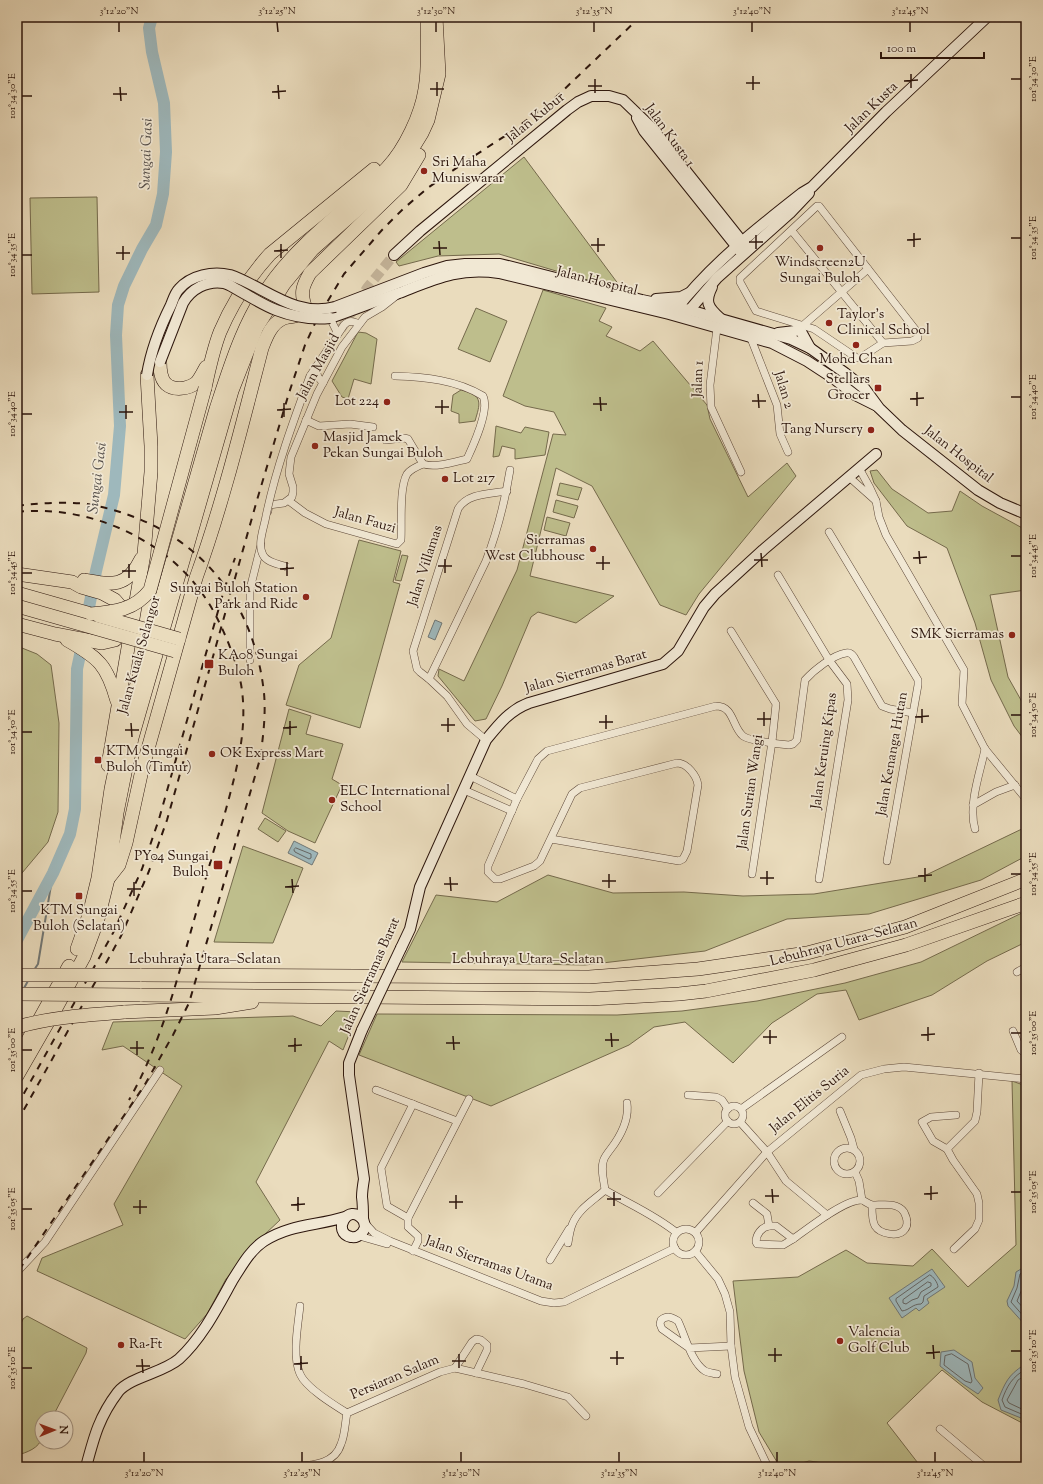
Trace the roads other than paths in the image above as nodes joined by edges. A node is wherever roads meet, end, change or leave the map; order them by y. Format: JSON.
{"nodes":[{"id":1,"x":427,"y":17,"type":"edge"},
{"id":2,"x":436,"y":17,"type":"edge"},
{"id":3,"x":987,"y":17,"type":"edge"},
{"id":4,"x":439,"y":74,"type":"junction"},
{"id":5,"x":631,"y":108,"type":"junction"},
{"id":6,"x":416,"y":119,"type":"junction"},
{"id":7,"x":812,"y":187,"type":"junction"},
{"id":8,"x":730,"y":226,"type":"junction"},
{"id":9,"x":792,"y":231,"type":"junction"},
{"id":10,"x":752,"y":232,"type":"junction"},
{"id":11,"x":742,"y":248,"type":"junction"},
{"id":12,"x":394,"y":255,"type":"tunnel mouth"},
{"id":13,"x":868,"y":269,"type":"junction"},
{"id":14,"x":717,"y":278,"type":"junction"},
{"id":15,"x":841,"y":291,"type":"junction"},
{"id":16,"x":401,"y":292,"type":"junction"},
{"id":17,"x":689,"y":293,"type":"junction"},
{"id":18,"x":642,"y":300,"type":"junction"},
{"id":19,"x":306,"y":309,"type":"junction"},
{"id":20,"x":675,"y":311,"type":"junction"},
{"id":21,"x":686,"y":314,"type":"junction"},
{"id":22,"x":294,"y":316,"type":"junction"},
{"id":23,"x":330,"y":318,"type":"junction"},
{"id":24,"x":719,"y":323,"type":"junction"},
{"id":25,"x":359,"y":324,"type":"junction"},
{"id":26,"x":801,"y":327,"type":"junction"},
{"id":27,"x":774,"y":334,"type":"junction"},
{"id":28,"x":336,"y":335,"type":"junction"},
{"id":29,"x":750,"y":336,"type":"junction"},
{"id":30,"x":791,"y":339,"type":"junction"},
{"id":31,"x":883,"y":343,"type":"junction"},
{"id":32,"x":810,"y":348,"type":"junction"},
{"id":33,"x":212,"y":358,"type":"junction"},
{"id":34,"x":160,"y":362,"type":"joint"},
{"id":35,"x":316,"y":367,"type":"junction"},
{"id":36,"x":147,"y":375,"type":"joint"},
{"id":37,"x":395,"y":376,"type":"dead end"},
{"id":38,"x":833,"y":378,"type":"junction"},
{"id":39,"x":323,"y":384,"type":"junction"},
{"id":40,"x":232,"y":391,"type":"junction"},
{"id":41,"x":880,"y":408,"type":"junction"},
{"id":42,"x":306,"y":420,"type":"junction"},
{"id":43,"x":373,"y":427,"type":"dead end"},
{"id":44,"x":386,"y":440,"type":"dead end"},
{"id":45,"x":788,"y":452,"type":"dead end"},
{"id":46,"x":876,"y":454,"type":"dead end"},
{"id":47,"x":423,"y":464,"type":"junction"},
{"id":48,"x":859,"y":468,"type":"junction"},
{"id":49,"x":510,"y":470,"type":"dead end"},
{"id":50,"x":741,"y":472,"type":"dead end"},
{"id":51,"x":849,"y":477,"type":"junction"},
{"id":52,"x":507,"y":491,"type":"junction"},
{"id":53,"x":288,"y":501,"type":"junction"},
{"id":54,"x":876,"y":501,"type":"junction"},
{"id":55,"x":1026,"y":514,"type":"edge"},
{"id":56,"x":829,"y":532,"type":"dead end"},
{"id":57,"x":144,"y":554,"type":"junction"},
{"id":58,"x":288,"y":567,"type":"dead end"},
{"id":59,"x":17,"y":574,"type":"edge"},
{"id":60,"x":778,"y":575,"type":"dead end"},
{"id":61,"x":196,"y":578,"type":"junction"},
{"id":62,"x":104,"y":588,"type":"junction"},
{"id":63,"x":17,"y":593,"type":"edge"},
{"id":64,"x":17,"y":606,"type":"edge"},
{"id":65,"x":91,"y":614,"type":"junction"},
{"id":66,"x":17,"y":624,"type":"edge"},
{"id":67,"x":731,"y":631,"type":"dead end"},
{"id":68,"x":177,"y":645,"type":"junction"},
{"id":69,"x":90,"y":646,"type":"junction"},
{"id":70,"x":250,"y":660,"type":"dead end"},
{"id":71,"x":829,"y":660,"type":"junction"},
{"id":72,"x":429,"y":679,"type":"junction"},
{"id":73,"x":118,"y":705,"type":"junction"},
{"id":74,"x":913,"y":713,"type":"junction"},
{"id":75,"x":486,"y":740,"type":"junction"},
{"id":76,"x":772,"y":742,"type":"junction"},
{"id":77,"x":985,"y":749,"type":"junction"},
{"id":78,"x":470,"y":776,"type":"junction"},
{"id":79,"x":1016,"y":785,"type":"junction"},
{"id":80,"x":111,"y":788,"type":"junction"},
{"id":81,"x":464,"y":790,"type":"junction"},
{"id":82,"x":517,"y":799,"type":"junction"},
{"id":83,"x":1026,"y":799,"type":"edge"},
{"id":84,"x":973,"y":805,"type":"junction"},
{"id":85,"x":512,"y":811,"type":"junction"},
{"id":86,"x":975,"y":829,"type":"dead end"},
{"id":87,"x":551,"y":839,"type":"junction"},
{"id":88,"x":888,"y":861,"type":"dead end"},
{"id":89,"x":752,"y":874,"type":"dead end"},
{"id":90,"x":108,"y":879,"type":"junction"},
{"id":91,"x":819,"y":879,"type":"dead end"},
{"id":92,"x":1026,"y":879,"type":"edge"},
{"id":93,"x":1026,"y":903,"type":"edge"},
{"id":94,"x":1026,"y":967,"type":"edge"},
{"id":95,"x":1017,"y":972,"type":"dead end"},
{"id":96,"x":17,"y":975,"type":"edge"},
{"id":97,"x":17,"y":994,"type":"edge"},
{"id":98,"x":269,"y":996,"type":"junction"},
{"id":99,"x":17,"y":1027,"type":"edge"},
{"id":100,"x":1014,"y":1031,"type":"dead end"},
{"id":101,"x":842,"y":1037,"type":"dead end"},
{"id":102,"x":1026,"y":1054,"type":"edge"},
{"id":103,"x":17,"y":1059,"type":"edge"},
{"id":104,"x":160,"y":1070,"type":"dead end"},
{"id":105,"x":979,"y":1074,"type":"junction"},
{"id":106,"x":17,"y":1076,"type":"edge"},
{"id":107,"x":1026,"y":1079,"type":"edge"},
{"id":108,"x":376,"y":1090,"type":"dead end"},
{"id":109,"x":688,"y":1095,"type":"dead end"},
{"id":110,"x":469,"y":1099,"type":"dead end"},
{"id":111,"x":627,"y":1102,"type":"dead end"},
{"id":112,"x":413,"y":1104,"type":"junction"},
{"id":113,"x":728,"y":1109,"type":"junction"},
{"id":114,"x":741,"y":1109,"type":"junction"},
{"id":115,"x":840,"y":1111,"type":"dead end"},
{"id":116,"x":956,"y":1115,"type":"dead end"},
{"id":117,"x":457,"y":1121,"type":"junction"},
{"id":118,"x":728,"y":1121,"type":"junction"},
{"id":119,"x":740,"y":1122,"type":"junction"},
{"id":120,"x":854,"y":1149,"type":"junction"},
{"id":121,"x":947,"y":1149,"type":"junction"},
{"id":122,"x":767,"y":1152,"type":"junction"},
{"id":123,"x":854,"y":1172,"type":"junction"},
{"id":124,"x":605,"y":1190,"type":"junction"},
{"id":125,"x":658,"y":1193,"type":"dead end"},
{"id":126,"x":362,"y":1196,"type":"junction"},
{"id":127,"x":862,"y":1200,"type":"junction"},
{"id":128,"x":753,"y":1204,"type":"dead end"},
{"id":129,"x":872,"y":1205,"type":"junction"},
{"id":130,"x":828,"y":1215,"type":"junction"},
{"id":131,"x":348,"y":1216,"type":"junction"},
{"id":132,"x":408,"y":1218,"type":"junction"},
{"id":133,"x":364,"y":1222,"type":"junction"},
{"id":134,"x":318,"y":1224,"type":"junction"},
{"id":135,"x":572,"y":1225,"type":"junction"},
{"id":136,"x":770,"y":1226,"type":"junction"},
{"id":137,"x":343,"y":1231,"type":"junction"},
{"id":138,"x":696,"y":1232,"type":"junction"},
{"id":139,"x":677,"y":1233,"type":"junction"},
{"id":140,"x":359,"y":1236,"type":"junction"},
{"id":141,"x":793,"y":1239,"type":"junction"},
{"id":142,"x":568,"y":1243,"type":"dead end"},
{"id":143,"x":401,"y":1246,"type":"junction"},
{"id":144,"x":675,"y":1248,"type":"junction"},
{"id":145,"x":954,"y":1249,"type":"dead end"},
{"id":146,"x":413,"y":1250,"type":"junction"},
{"id":147,"x":695,"y":1251,"type":"junction"},
{"id":148,"x":550,"y":1260,"type":"dead end"},
{"id":149,"x":17,"y":1272,"type":"edge"},
{"id":150,"x":300,"y":1306,"type":"dead end"},
{"id":151,"x":731,"y":1346,"type":"junction"},
{"id":152,"x":689,"y":1348,"type":"junction"},
{"id":153,"x":455,"y":1368,"type":"junction"},
{"id":154,"x":476,"y":1373,"type":"junction"},
{"id":155,"x":717,"y":1374,"type":"dead end"},
{"id":156,"x":347,"y":1414,"type":"junction"},
{"id":157,"x":586,"y":1416,"type":"dead end"},
{"id":158,"x":940,"y":1429,"type":"dead end"},
{"id":159,"x":321,"y":1465,"type":"edge"},
{"id":160,"x":86,"y":1467,"type":"edge"},
{"id":161,"x":288,"y":1467,"type":"edge"},
{"id":162,"x":768,"y":1467,"type":"edge"},
{"id":163,"x":985,"y":1467,"type":"edge"}],
"edges":[{"from":1,"to":6,"type":"highway"},
{"from":2,"to":4,"type":"highway"},
{"from":3,"to":7,"type":"street","name":"Jalan Kusta"},
{"from":4,"to":19,"type":"highway"},
{"from":4,"to":40,"type":"highway","name":"Jalan Kuala Selangor"},
{"from":5,"to":8,"type":"street","name":"Jalan Kusta 1"},
{"from":5,"to":11,"type":"street","name":"Jalan Kusta 1"},
{"from":5,"to":12,"type":"street","name":"Jalan Kubur"},
{"from":6,"to":33,"type":"highway"},
{"from":6,"to":80,"type":"highway","name":"Jalan Kuala Selangor"},
{"from":7,"to":10,"type":"street","name":"Jalan Kusta"},
{"from":7,"to":11,"type":"street","name":"Jalan Kusta"},
{"from":8,"to":10,"type":"street"},
{"from":8,"to":11,"type":"street","name":"Jalan Kusta 1"},
{"from":9,"to":13,"type":"street"},
{"from":9,"to":15,"type":"street"},
{"from":9,"to":26,"type":"street"},
{"from":10,"to":11,"type":"street","name":"Jalan Kusta"},
{"from":11,"to":14,"type":"street","name":"Jalan Kusta"},
{"from":11,"to":17,"type":"street","name":"Jalan Kusta"},
{"from":13,"to":15,"type":"street"},
{"from":13,"to":31,"type":"street"},
{"from":14,"to":21,"type":"street","name":"Jalan Kusta"},
{"from":14,"to":24,"type":"street"},
{"from":15,"to":26,"type":"street"},
{"from":15,"to":31,"type":"street"},
{"from":16,"to":20,"type":"street","name":"Jalan Hospital"},
{"from":16,"to":23,"type":"street","name":"Jalan Hospital"},
{"from":16,"to":25,"type":"street","name":"Jalan Masjid"},
{"from":17,"to":18,"type":"street"},
{"from":17,"to":20,"type":"street","name":"Jalan Kusta"},
{"from":18,"to":19,"type":"street","name":"Jalan Hospital","bridge":true},
{"from":18,"to":20,"type":"street","name":"Jalan Hospital"},
{"from":19,"to":36,"type":"street","name":"Jalan Hospital","bridge":true},
{"from":20,"to":21,"type":"street","name":"Jalan Hospital"},
{"from":21,"to":24,"type":"street","name":"Jalan Hospital"},
{"from":22,"to":23,"type":"street","name":"Jalan Hospital","bridge":true},
{"from":22,"to":34,"type":"street","name":"Jalan Hospital","bridge":true},
{"from":22,"to":61,"type":"highway"},
{"from":23,"to":28,"type":"street"},
{"from":24,"to":27,"type":"street","name":"Jalan Hospital"},
{"from":24,"to":29,"type":"street","name":"Jalan Hospital"},
{"from":24,"to":50,"type":"street","name":"Jalan 1"},
{"from":25,"to":28,"type":"street"},
{"from":25,"to":39,"type":"street","name":"Jalan Masjid"},
{"from":26,"to":27,"type":"street"},
{"from":26,"to":30,"type":"street"},
{"from":26,"to":31,"type":"street"},
{"from":26,"to":32,"type":"street"},
{"from":27,"to":30,"type":"street","name":"Jalan Hospital"},
{"from":28,"to":35,"type":"street"},
{"from":29,"to":38,"type":"street","name":"Jalan Hospital"},
{"from":29,"to":45,"type":"street","name":"Jalan 2"},
{"from":30,"to":32,"type":"street","name":"Jalan Hospital"},
{"from":30,"to":38,"type":"street"},
{"from":32,"to":41,"type":"street","name":"Jalan Hospital"},
{"from":33,"to":34,"type":"highway"},
{"from":33,"to":65,"type":"highway","bridge":true},
{"from":35,"to":39,"type":"street"},
{"from":35,"to":58,"type":"street","bridge":true},
{"from":36,"to":57,"type":"highway"},
{"from":37,"to":47,"type":"street"},
{"from":38,"to":41,"type":"street","name":"Jalan Hospital"},
{"from":39,"to":42,"type":"street","name":"Jalan Masjid"},
{"from":40,"to":61,"type":"highway"},
{"from":40,"to":90,"type":"highway","name":"Jalan Kuala Selangor"},
{"from":41,"to":55,"type":"street","name":"Jalan Hospital"},
{"from":42,"to":43,"type":"street"},
{"from":42,"to":53,"type":"street","name":"Jalan Masjid"},
{"from":44,"to":47,"type":"street"},
{"from":46,"to":48,"type":"street","name":"Jalan Sierramas Barat"},
{"from":47,"to":53,"type":"street","name":"Jalan Fauzi"},
{"from":48,"to":51,"type":"street","name":"Jalan Sierramas Barat"},
{"from":48,"to":54,"type":"street"},
{"from":49,"to":52,"type":"street"},
{"from":51,"to":54,"type":"street"},
{"from":51,"to":75,"type":"street","name":"Jalan Sierramas Barat"},
{"from":52,"to":72,"type":"street"},
{"from":52,"to":72,"type":"street","name":"Jalan Villamas"},
{"from":53,"to":70,"type":"street"},
{"from":54,"to":77,"type":"street"},
{"from":56,"to":74,"type":"street","name":"Jalan Kenanga Hutan"},
{"from":57,"to":62,"type":"highway"},
{"from":57,"to":73,"type":"highway"},
{"from":59,"to":62,"type":"highway"},
{"from":60,"to":71,"type":"street","name":"Jalan Keruing Kipas"},
{"from":61,"to":68,"type":"highway"},
{"from":62,"to":69,"type":"highway"},
{"from":63,"to":65,"type":"highway"},
{"from":64,"to":68,"type":"highway","bridge":true},
{"from":65,"to":68,"type":"highway","bridge":true},
{"from":66,"to":69,"type":"highway"},
{"from":67,"to":76,"type":"street","name":"Jalan Surian Wangi"},
{"from":68,"to":90,"type":"highway"},
{"from":69,"to":73,"type":"highway"},
{"from":71,"to":74,"type":"street"},
{"from":71,"to":76,"type":"street"},
{"from":71,"to":91,"type":"street","name":"Jalan Keruing Kipas"},
{"from":72,"to":75,"type":"street","name":"Jalan Villamas"},
{"from":73,"to":80,"type":"highway"},
{"from":74,"to":88,"type":"street","name":"Jalan Kenanga Hutan"},
{"from":75,"to":78,"type":"street","name":"Jalan Sierramas Barat"},
{"from":76,"to":82,"type":"street"},
{"from":76,"to":89,"type":"street","name":"Jalan Surian Wangi"},
{"from":77,"to":79,"type":"street"},
{"from":77,"to":84,"type":"street"},
{"from":78,"to":81,"type":"street","name":"Jalan Sierramas Barat"},
{"from":78,"to":82,"type":"street"},
{"from":79,"to":83,"type":"street"},
{"from":79,"to":84,"type":"street"},
{"from":80,"to":103,"type":"highway","name":"Jalan Kuala Selangor"},
{"from":81,"to":85,"type":"street"},
{"from":81,"to":126,"type":"street","name":"Jalan Sierramas Barat","bridge":true},
{"from":82,"to":85,"type":"street"},
{"from":84,"to":86,"type":"street"},
{"from":85,"to":87,"type":"street"},
{"from":87,"to":87,"type":"street"},
{"from":90,"to":106,"type":"highway","name":"Jalan Kuala Selangor"},
{"from":92,"to":96,"type":"highway","name":"Lebuhraya Utara–Selatan","bridge":true},
{"from":93,"to":98,"type":"highway","name":"Lebuhraya Utara–Selatan"},
{"from":94,"to":95,"type":"street"},
{"from":97,"to":98,"type":"highway","name":"Lebuhraya Utara–Selatan","bridge":true},
{"from":98,"to":99,"type":"highway","bridge":true},
{"from":100,"to":102,"type":"street"},
{"from":101,"to":114,"type":"street"},
{"from":104,"to":149,"type":"street"},
{"from":105,"to":107,"type":"street","name":"Jalan Elitis Suria"},
{"from":105,"to":121,"type":"street"},
{"from":105,"to":122,"type":"street","name":"Jalan Elitis Suria"},
{"from":108,"to":112,"type":"street"},
{"from":109,"to":113,"type":"street"},
{"from":110,"to":117,"type":"street"},
{"from":111,"to":124,"type":"street"},
{"from":112,"to":117,"type":"street"},
{"from":112,"to":132,"type":"street"},
{"from":113,"to":114,"type":"street"},
{"from":113,"to":118,"type":"street"},
{"from":114,"to":119,"type":"street"},
{"from":115,"to":120,"type":"street"},
{"from":116,"to":121,"type":"street"},
{"from":117,"to":132,"type":"street"},
{"from":118,"to":119,"type":"street"},
{"from":118,"to":125,"type":"street"},
{"from":119,"to":122,"type":"street"},
{"from":120,"to":123,"type":"street"},
{"from":120,"to":123,"type":"street"},
{"from":121,"to":145,"type":"street"},
{"from":122,"to":130,"type":"street"},
{"from":122,"to":138,"type":"street","name":"Jalan Elitis Suria"},
{"from":123,"to":127,"type":"street"},
{"from":124,"to":135,"type":"street"},
{"from":124,"to":139,"type":"street"},
{"from":126,"to":131,"type":"street","name":"Jalan Sierramas Barat"},
{"from":126,"to":133,"type":"street","name":"Jalan Sierramas Barat"},
{"from":127,"to":129,"type":"street"},
{"from":127,"to":130,"type":"street"},
{"from":128,"to":136,"type":"street"},
{"from":129,"to":129,"type":"street"},
{"from":130,"to":141,"type":"street"},
{"from":131,"to":133,"type":"street"},
{"from":131,"to":134,"type":"street"},
{"from":131,"to":137,"type":"street"},
{"from":132,"to":146,"type":"street"},
{"from":133,"to":140,"type":"street"},
{"from":133,"to":143,"type":"street","name":"Jalan Sierramas Utama"},
{"from":134,"to":137,"type":"street"},
{"from":134,"to":160,"type":"street"},
{"from":135,"to":142,"type":"street"},
{"from":135,"to":148,"type":"street"},
{"from":136,"to":141,"type":"street"},
{"from":136,"to":141,"type":"street"},
{"from":137,"to":140,"type":"street"},
{"from":138,"to":139,"type":"street"},
{"from":138,"to":147,"type":"street"},
{"from":139,"to":144,"type":"street"},
{"from":140,"to":143,"type":"street","name":"Jalan Sierramas Utama"},
{"from":143,"to":146,"type":"street","name":"Jalan Sierramas Utama"},
{"from":144,"to":146,"type":"street","name":"Jalan Sierramas Utama"},
{"from":144,"to":147,"type":"street"},
{"from":147,"to":151,"type":"street"},
{"from":150,"to":156,"type":"street","name":"Persiaran Salam"},
{"from":151,"to":152,"type":"street"},
{"from":151,"to":162,"type":"street"},
{"from":152,"to":152,"type":"street"},
{"from":152,"to":155,"type":"street"},
{"from":153,"to":154,"type":"street","name":"Persiaran Salam"},
{"from":153,"to":154,"type":"street"},
{"from":153,"to":156,"type":"street","name":"Persiaran Salam"},
{"from":154,"to":157,"type":"street","name":"Persiaran Salam"},
{"from":156,"to":159,"type":"street","name":"Persiaran Salam"},
{"from":158,"to":163,"type":"street"},
{"from":159,"to":161,"type":"street","name":"Persiaran Salam"}]}
